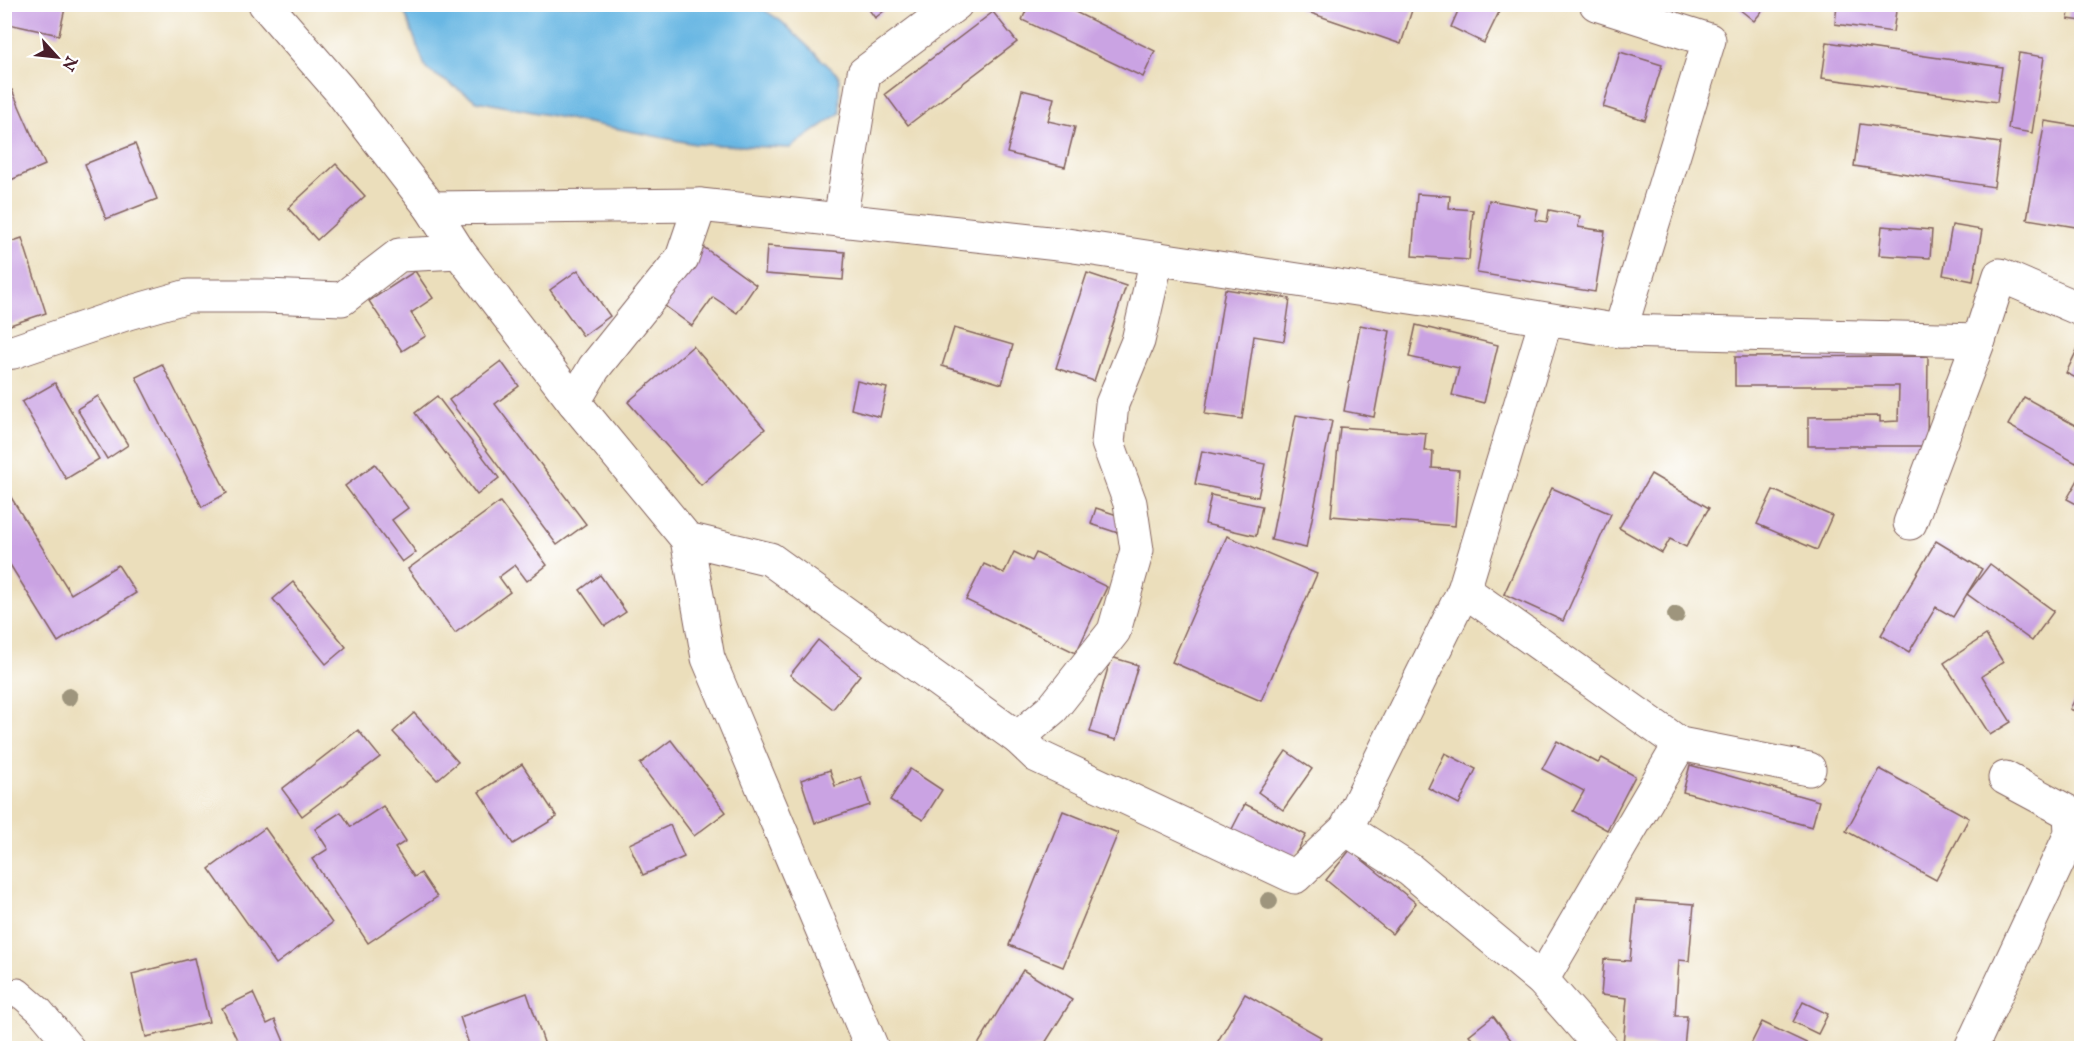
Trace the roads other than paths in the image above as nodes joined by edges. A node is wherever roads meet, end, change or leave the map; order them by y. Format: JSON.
{"nodes":[{"id":1,"x":265,"y":4,"type":"edge"},
{"id":2,"x":956,"y":4,"type":"edge"},
{"id":3,"x":1596,"y":4,"type":"edge"},
{"id":4,"x":700,"y":205,"type":"junction"},
{"id":5,"x":431,"y":208,"type":"junction"},
{"id":6,"x":840,"y":220,"type":"junction"},
{"id":7,"x":459,"y":252,"type":"junction"},
{"id":8,"x":1157,"y":258,"type":"junction"},
{"id":9,"x":2082,"y":310,"type":"edge"},
{"id":10,"x":1546,"y":320,"type":"junction"},
{"id":11,"x":1620,"y":332,"type":"junction"},
{"id":12,"x":1979,"y":340,"type":"junction"},
{"id":13,"x":4,"y":353,"type":"edge"},
{"id":14,"x":574,"y":402,"type":"junction"},
{"id":15,"x":1911,"y":523,"type":"dead end"},
{"id":16,"x":687,"y":539,"type":"junction"},
{"id":17,"x":1464,"y":590,"type":"junction"},
{"id":18,"x":1018,"y":738,"type":"junction"},
{"id":19,"x":1680,"y":744,"type":"junction"},
{"id":20,"x":1809,"y":769,"type":"dead end"},
{"id":21,"x":2005,"y":778,"type":"dead end"},
{"id":22,"x":1346,"y":829,"type":"junction"},
{"id":23,"x":1542,"y":980,"type":"junction"},
{"id":24,"x":4,"y":996,"type":"edge"},
{"id":25,"x":71,"y":1048,"type":"edge"},
{"id":26,"x":872,"y":1048,"type":"edge"},
{"id":27,"x":1602,"y":1048,"type":"edge"},
{"id":28,"x":1971,"y":1048,"type":"edge"}],
"edges":[{"from":1,"to":5,"type":"street"},
{"from":2,"to":6,"type":"street"},
{"from":3,"to":11,"type":"street"},
{"from":4,"to":5,"type":"street"},
{"from":4,"to":6,"type":"street"},
{"from":4,"to":14,"type":"street"},
{"from":5,"to":7,"type":"street"},
{"from":6,"to":8,"type":"street"},
{"from":7,"to":13,"type":"street"},
{"from":7,"to":14,"type":"street"},
{"from":8,"to":10,"type":"street"},
{"from":8,"to":18,"type":"street"},
{"from":9,"to":12,"type":"street"},
{"from":10,"to":11,"type":"street"},
{"from":10,"to":17,"type":"street"},
{"from":11,"to":12,"type":"street"},
{"from":12,"to":15,"type":"street"},
{"from":14,"to":16,"type":"street"},
{"from":16,"to":18,"type":"street"},
{"from":16,"to":26,"type":"street"},
{"from":17,"to":19,"type":"street"},
{"from":17,"to":22,"type":"street"},
{"from":18,"to":22,"type":"street"},
{"from":19,"to":20,"type":"street"},
{"from":19,"to":23,"type":"street"},
{"from":21,"to":28,"type":"street"},
{"from":22,"to":23,"type":"street"},
{"from":23,"to":27,"type":"street"},
{"from":24,"to":25,"type":"lane"}]}
